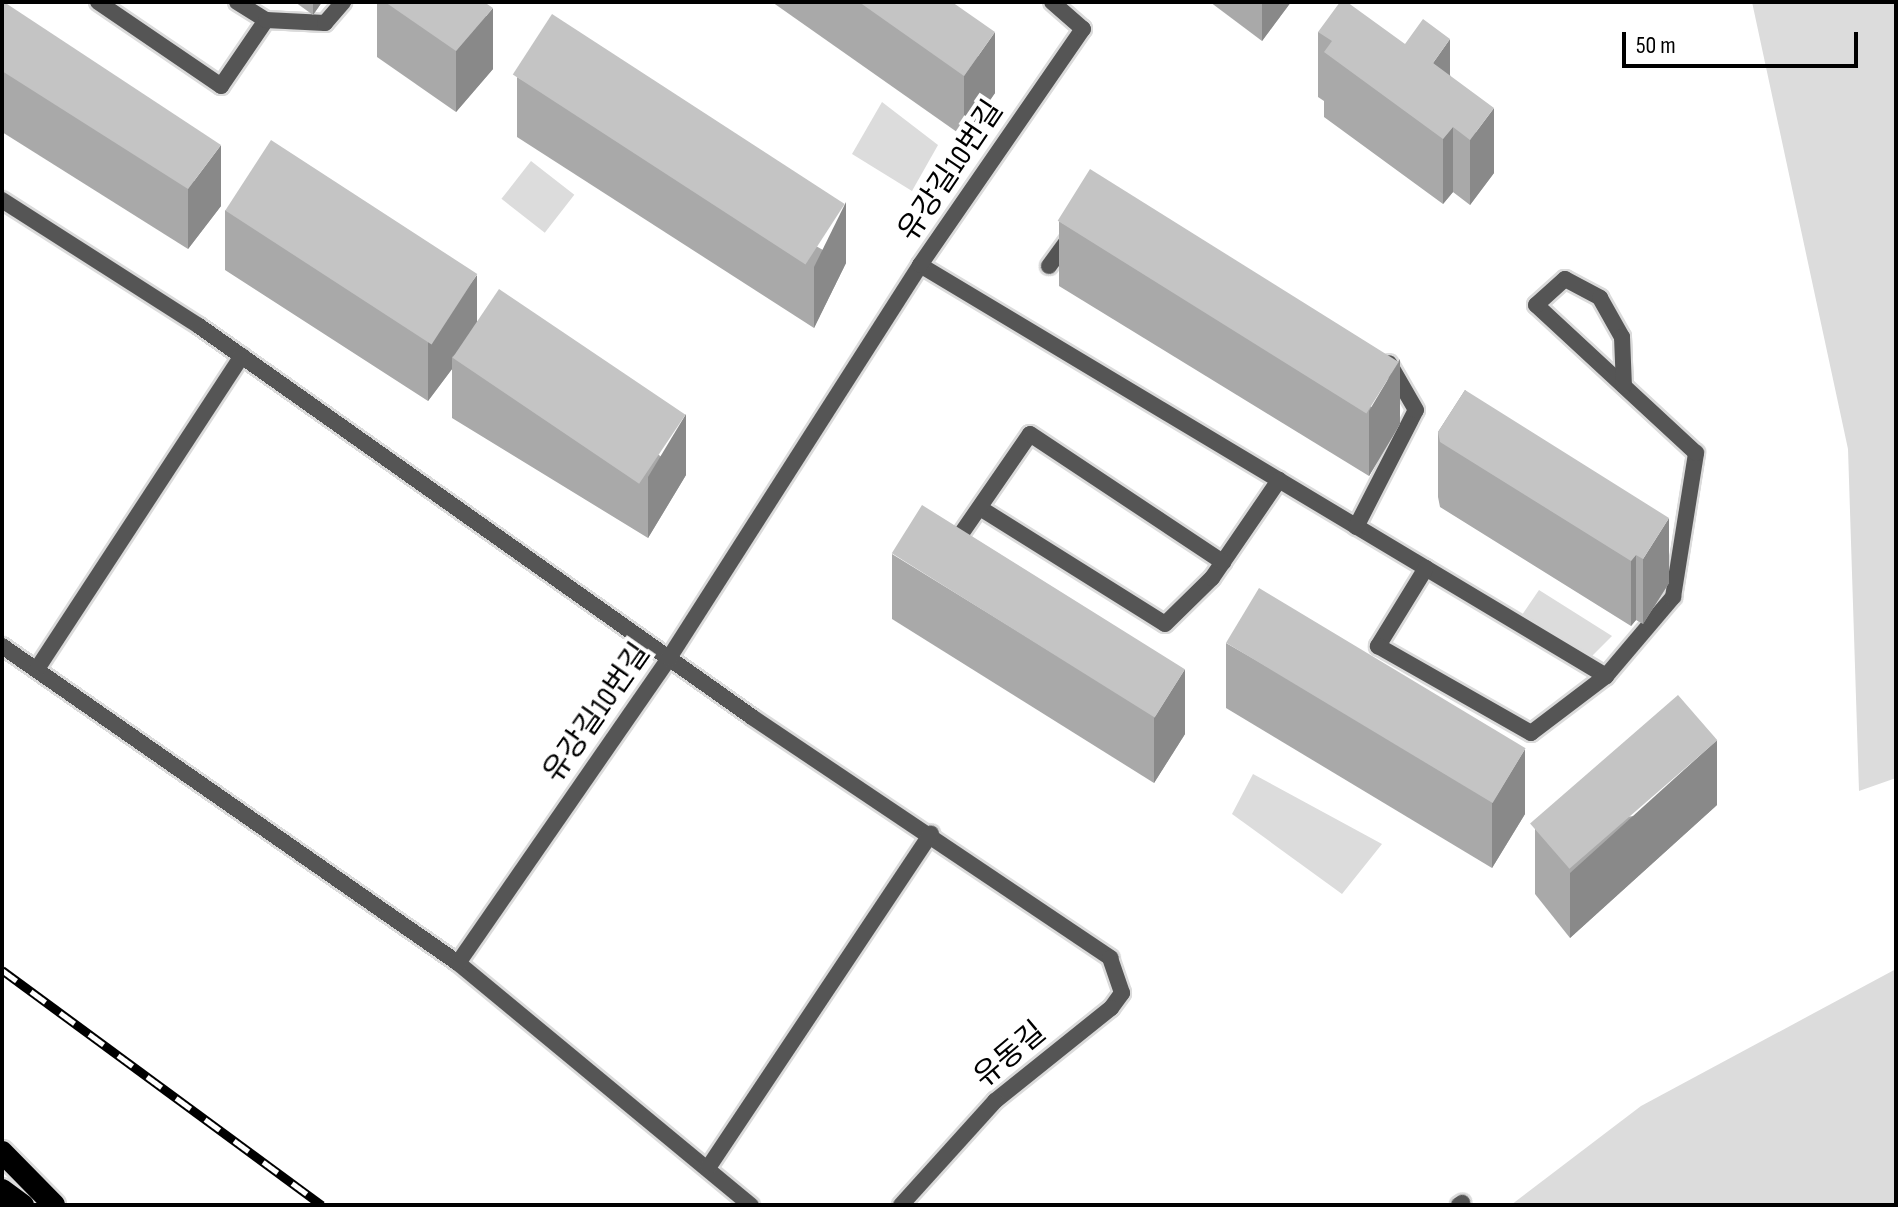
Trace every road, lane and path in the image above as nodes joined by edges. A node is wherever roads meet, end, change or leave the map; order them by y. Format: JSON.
{"nodes":[{"id":1,"x":98,"y":2,"type":"edge"},
{"id":2,"x":237,"y":2,"type":"edge"},
{"id":3,"x":343,"y":2,"type":"edge"},
{"id":4,"x":1052,"y":2,"type":"edge"},
{"id":5,"x":266,"y":20,"type":"junction"},
{"id":6,"x":2,"y":200,"type":"edge"},
{"id":7,"x":1082,"y":219,"type":"edge"},
{"id":8,"x":920,"y":265,"type":"junction"},
{"id":9,"x":1049,"y":266,"type":"dead end"},
{"id":10,"x":1366,"y":348,"type":"edge"},
{"id":11,"x":242,"y":356,"type":"junction"},
{"id":12,"x":1624,"y":386,"type":"junction"},
{"id":13,"x":1279,"y":480,"type":"junction"},
{"id":14,"x":980,"y":508,"type":"junction"},
{"id":15,"x":1356,"y":527,"type":"junction"},
{"id":16,"x":952,"y":547,"type":"edge"},
{"id":17,"x":1223,"y":562,"type":"junction"},
{"id":18,"x":1426,"y":568,"type":"junction"},
{"id":19,"x":2,"y":646,"type":"edge"},
{"id":20,"x":669,"y":658,"type":"junction"},
{"id":21,"x":37,"y":669,"type":"junction"},
{"id":22,"x":1606,"y":676,"type":"junction"},
{"id":23,"x":931,"y":833,"type":"junction"},
{"id":24,"x":458,"y":963,"type":"junction"},
{"id":25,"x":2,"y":1152,"type":"edge"},
{"id":26,"x":708,"y":1168,"type":"junction"},
{"id":27,"x":2,"y":1190,"type":"edge"},
{"id":28,"x":23,"y":1205,"type":"edge"},
{"id":29,"x":54,"y":1205,"type":"edge"},
{"id":30,"x":751,"y":1205,"type":"edge"},
{"id":31,"x":901,"y":1205,"type":"edge"}],
"edges":[{"from":1,"to":5,"type":"street"},
{"from":2,"to":5,"type":"street"},
{"from":3,"to":5,"type":"street"},
{"from":4,"to":8,"type":"street","name":"유강길10번길"},
{"from":6,"to":11,"type":"street","name":"유동길"},
{"from":7,"to":9,"type":"street"},
{"from":8,"to":13,"type":"street"},
{"from":8,"to":20,"type":"street","name":"유강길10번길"},
{"from":10,"to":15,"type":"street"},
{"from":11,"to":20,"type":"street","name":"유동길"},
{"from":11,"to":21,"type":"street"},
{"from":12,"to":12,"type":"street"},
{"from":12,"to":22,"type":"street"},
{"from":13,"to":15,"type":"street"},
{"from":13,"to":17,"type":"street"},
{"from":14,"to":16,"type":"street"},
{"from":14,"to":17,"type":"street"},
{"from":14,"to":17,"type":"street"},
{"from":15,"to":18,"type":"street"},
{"from":18,"to":22,"type":"street"},
{"from":18,"to":22,"type":"street"},
{"from":19,"to":21,"type":"street"},
{"from":20,"to":23,"type":"street","name":"유동길"},
{"from":20,"to":24,"type":"street","name":"유강길10번길"},
{"from":21,"to":24,"type":"street"},
{"from":23,"to":26,"type":"street"},
{"from":23,"to":31,"type":"street","name":"유동길"},
{"from":24,"to":26,"type":"street"},
{"from":25,"to":29,"type":"highway"},
{"from":26,"to":30,"type":"street"},
{"from":27,"to":28,"type":"highway"}]}
